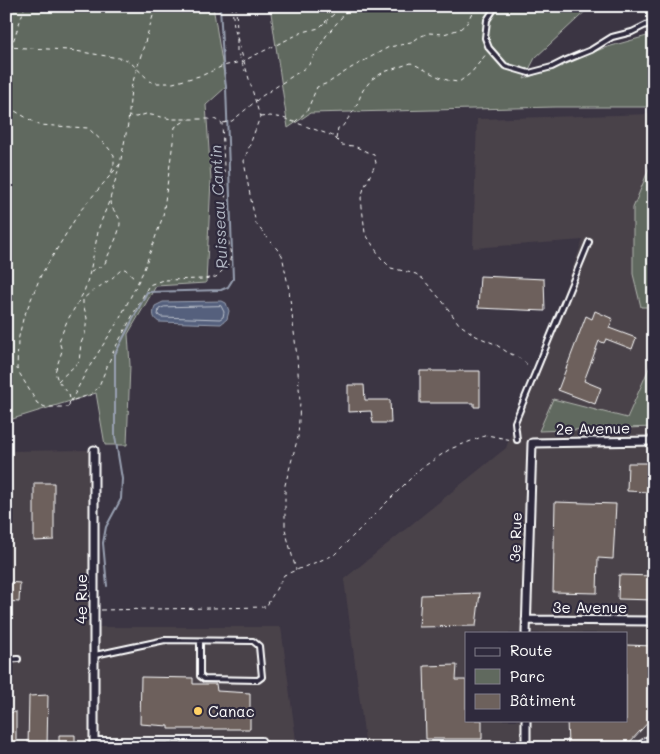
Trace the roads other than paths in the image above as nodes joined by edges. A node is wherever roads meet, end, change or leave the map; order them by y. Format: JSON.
{"nodes":[{"id":1,"x":496,"y":6,"type":"edge"},
{"id":2,"x":654,"y":20,"type":"edge"},
{"id":3,"x":590,"y":242,"type":"dead end"},
{"id":4,"x":517,"y":440,"type":"road end"},
{"id":5,"x":654,"y":441,"type":"edge"},
{"id":6,"x":532,"y":443,"type":"joint"},
{"id":7,"x":94,"y":450,"type":"dead end"},
{"id":8,"x":526,"y":620,"type":"junction"},
{"id":9,"x":654,"y":621,"type":"edge"},
{"id":10,"x":526,"y":632,"type":"edge"},
{"id":11,"x":200,"y":641,"type":"junction"},
{"id":12,"x":95,"y":656,"type":"junction"},
{"id":13,"x":18,"y":659,"type":"dead end"},
{"id":14,"x":6,"y":660,"type":"edge"},
{"id":15,"x":526,"y":722,"type":"edge"},
{"id":16,"x":94,"y":744,"type":"edge"},
{"id":17,"x":265,"y":748,"type":"edge"},
{"id":18,"x":526,"y":748,"type":"edge"}],
"edges":[{"from":1,"to":2,"type":"lane"},
{"from":3,"to":4,"type":"lane"},
{"from":5,"to":6,"type":"street","name":"2e Avenue"},
{"from":6,"to":8,"type":"street","name":"3e Rue"},
{"from":7,"to":12,"type":"street","name":"4e Rue"},
{"from":8,"to":9,"type":"street","name":"3e Avenue"},
{"from":8,"to":10,"type":"street","name":"3e Rue"},
{"from":11,"to":11,"type":"lane"},
{"from":11,"to":12,"type":"lane"},
{"from":12,"to":16,"type":"street","name":"4e Rue"},
{"from":13,"to":14,"type":"lane"},
{"from":15,"to":18,"type":"street"},
{"from":16,"to":17,"type":"lane"}]}
